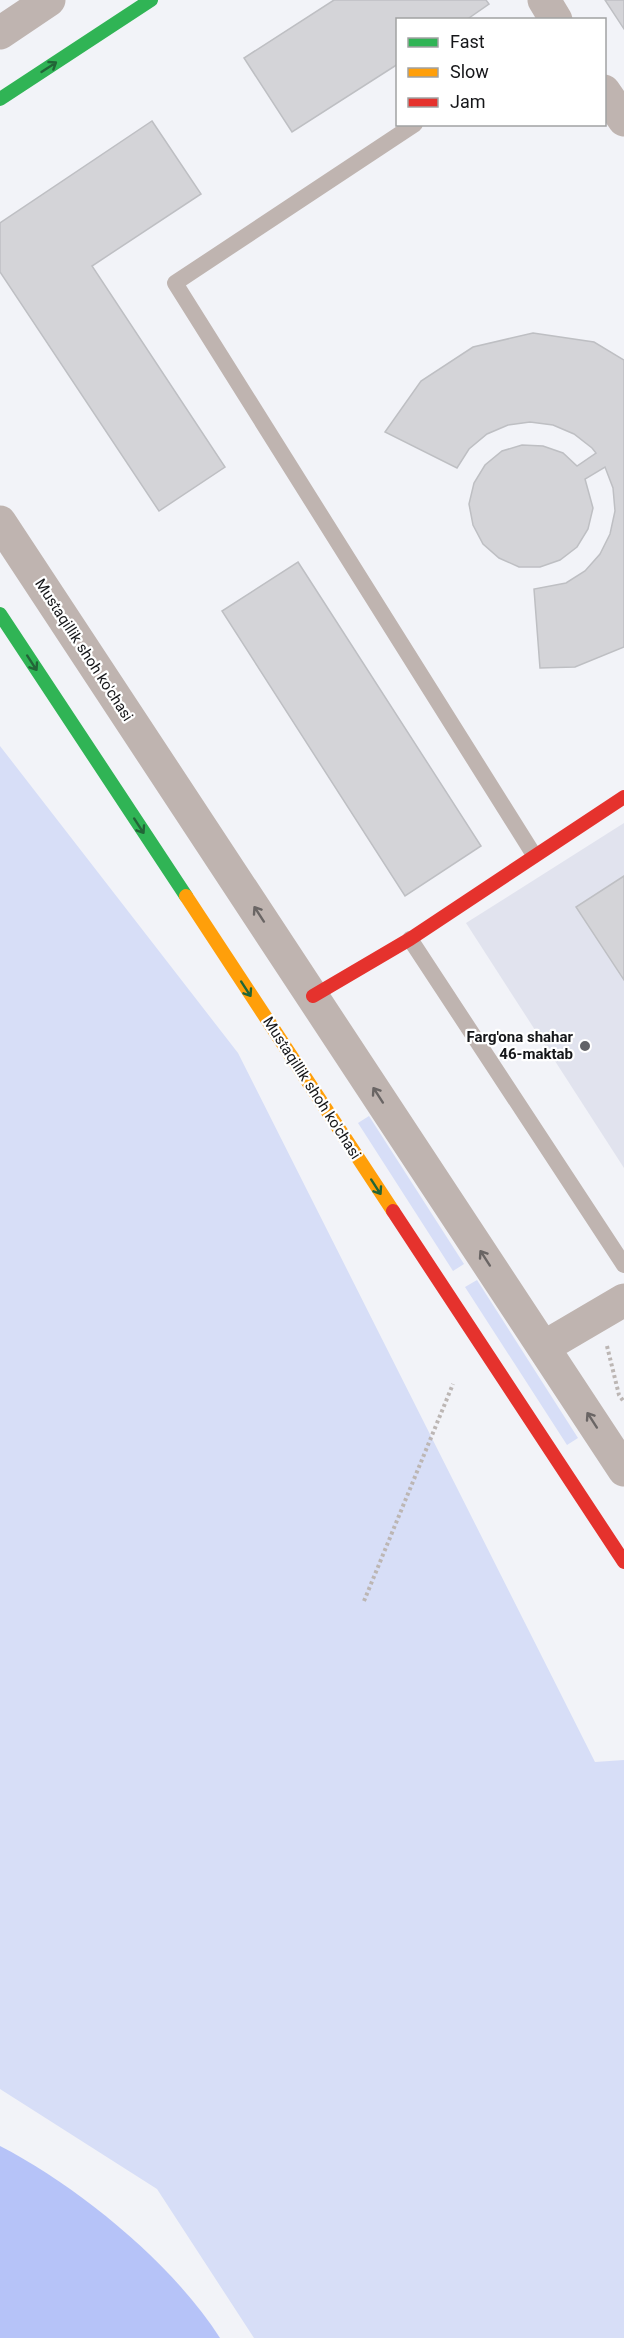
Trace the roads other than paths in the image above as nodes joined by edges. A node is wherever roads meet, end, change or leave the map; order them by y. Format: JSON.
{"nodes":[{"id":1,"x":49,"y":0,"type":"edge"},
{"id":2,"x":151,"y":0,"type":"edge"},
{"id":3,"x":544,"y":0,"type":"edge"},
{"id":4,"x":555,"y":18,"type":"edge"},
{"id":5,"x":0,"y":33,"type":"edge"},
{"id":6,"x":606,"y":94,"type":"edge"},
{"id":7,"x":0,"y":99,"type":"edge"},
{"id":8,"x":624,"y":120,"type":"edge"},
{"id":9,"x":412,"y":126,"type":"edge"},
{"id":10,"x":0,"y":522,"type":"edge"},
{"id":11,"x":0,"y":614,"type":"edge"},
{"id":12,"x":624,"y":797,"type":"edge"},
{"id":13,"x":534,"y":855,"type":"junction"},
{"id":14,"x":410,"y":939,"type":"junction"},
{"id":15,"x":313,"y":996,"type":"junction"},
{"id":16,"x":624,"y":1265,"type":"edge"},
{"id":17,"x":612,"y":1309,"type":"edge"},
{"id":18,"x":544,"y":1347,"type":"junction"},
{"id":19,"x":624,"y":1470,"type":"edge"},
{"id":20,"x":624,"y":1562,"type":"edge"}],
"edges":[{"from":1,"to":5,"type":"street"},
{"from":7,"to":2,"type":"street","one_way":true},
{"from":3,"to":4,"type":"street"},
{"from":6,"to":8,"type":"street"},
{"from":9,"to":13,"type":"lane"},
{"from":15,"to":10,"type":"street","name":"Mustaqillik shoh ko'chasi","one_way":true},
{"from":11,"to":20,"type":"street","name":"Mustaqillik shoh ko'chasi","one_way":true},
{"from":12,"to":13,"type":"street"},
{"from":13,"to":14,"type":"street"},
{"from":14,"to":15,"type":"street"},
{"from":14,"to":16,"type":"lane"},
{"from":18,"to":15,"type":"street","name":"Mustaqillik shoh ko'chasi","one_way":true},
{"from":17,"to":18,"type":"street"},
{"from":19,"to":18,"type":"street","name":"Mustaqillik shoh ko'chasi","one_way":true}]}
